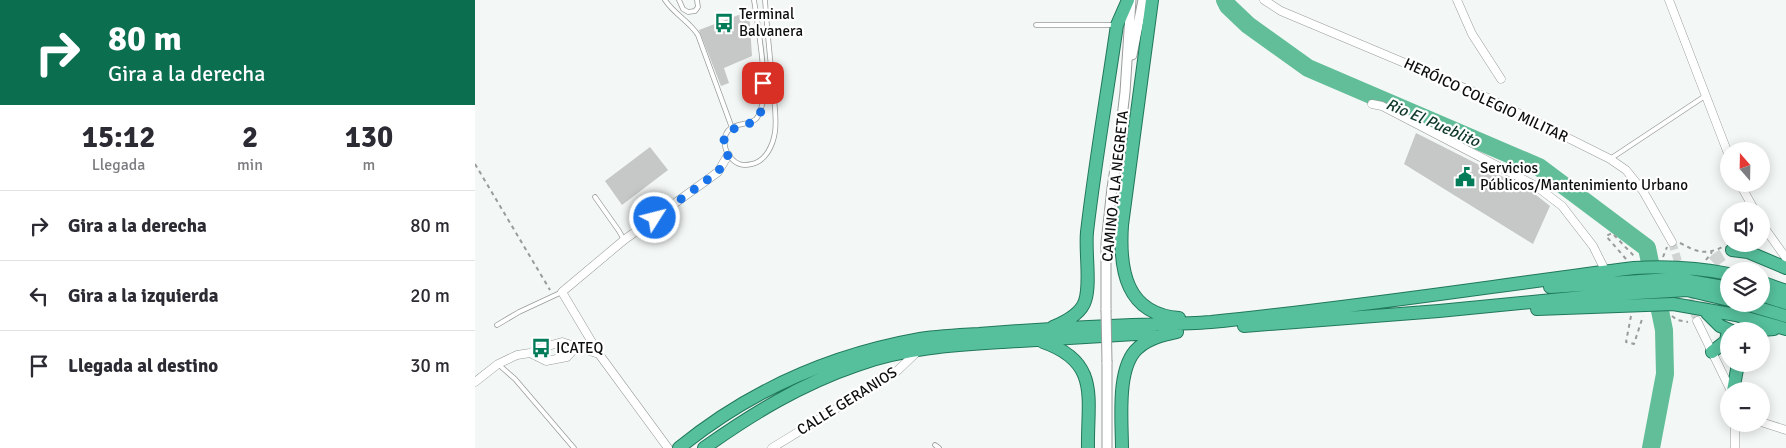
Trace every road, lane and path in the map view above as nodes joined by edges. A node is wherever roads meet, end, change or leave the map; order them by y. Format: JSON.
{"nodes":[{"id":1,"x":665,"y":0,"type":"edge"},
{"id":2,"x":679,"y":0,"type":"edge"},
{"id":3,"x":697,"y":0,"type":"edge"},
{"id":4,"x":754,"y":0,"type":"edge"},
{"id":5,"x":765,"y":0,"type":"edge"},
{"id":6,"x":1129,"y":0,"type":"edge"},
{"id":7,"x":1143,"y":0,"type":"edge"},
{"id":8,"x":1152,"y":0,"type":"edge"},
{"id":9,"x":1264,"y":0,"type":"edge"},
{"id":10,"x":1457,"y":0,"type":"edge"},
{"id":11,"x":1669,"y":0,"type":"edge"},
{"id":12,"x":1036,"y":25,"type":"dead end"},
{"id":13,"x":1117,"y":25,"type":"junction"},
{"id":14,"x":1501,"y":79,"type":"dead end"},
{"id":15,"x":1125,"y":92,"type":"junction"},
{"id":16,"x":1705,"y":96,"type":"junction"},
{"id":17,"x":1372,"y":104,"type":"dead end"},
{"id":18,"x":732,"y":128,"type":"junction"},
{"id":19,"x":1723,"y":142,"type":"edge"},
{"id":20,"x":728,"y":155,"type":"junction"},
{"id":21,"x":1610,"y":159,"type":"junction"},
{"id":22,"x":475,"y":164,"type":"edge"},
{"id":23,"x":595,"y":197,"type":"dead end"},
{"id":24,"x":1770,"y":236,"type":"edge"},
{"id":25,"x":624,"y":240,"type":"junction"},
{"id":26,"x":1672,"y":240,"type":"junction"},
{"id":27,"x":1720,"y":249,"type":"edge"},
{"id":28,"x":1712,"y":252,"type":"junction"},
{"id":29,"x":1747,"y":252,"type":"edge"},
{"id":30,"x":1786,"y":258,"type":"edge"},
{"id":31,"x":1706,"y":260,"type":"dead end"},
{"id":32,"x":1667,"y":264,"type":"junction"},
{"id":33,"x":1636,"y":265,"type":"junction"},
{"id":34,"x":1786,"y":268,"type":"edge"},
{"id":35,"x":1606,"y":272,"type":"junction"},
{"id":36,"x":1720,"y":272,"type":"edge"},
{"id":37,"x":1770,"y":285,"type":"edge"},
{"id":38,"x":1720,"y":286,"type":"edge"},
{"id":39,"x":1786,"y":291,"type":"edge"},
{"id":40,"x":562,"y":292,"type":"junction"},
{"id":41,"x":553,"y":297,"type":"junction"},
{"id":42,"x":1720,"y":298,"type":"edge"},
{"id":43,"x":1770,"y":298,"type":"edge"},
{"id":44,"x":1383,"y":302,"type":"junction"},
{"id":45,"x":1786,"y":303,"type":"edge"},
{"id":46,"x":1633,"y":304,"type":"junction"},
{"id":47,"x":1439,"y":311,"type":"junction"},
{"id":48,"x":1760,"y":312,"type":"edge"},
{"id":49,"x":1707,"y":313,"type":"tunnel mouth"},
{"id":50,"x":1671,"y":315,"type":"dead end"},
{"id":51,"x":1643,"y":316,"type":"dead end"},
{"id":52,"x":1209,"y":322,"type":"junction"},
{"id":53,"x":1697,"y":322,"type":"joint"},
{"id":54,"x":1784,"y":325,"type":"edge"},
{"id":55,"x":497,"y":326,"type":"dead end"},
{"id":56,"x":1720,"y":326,"type":"edge"},
{"id":57,"x":1770,"y":328,"type":"edge"},
{"id":58,"x":1047,"y":329,"type":"junction"},
{"id":59,"x":1177,"y":332,"type":"junction"},
{"id":60,"x":1035,"y":340,"type":"junction"},
{"id":61,"x":1720,"y":345,"type":"edge"},
{"id":62,"x":575,"y":348,"type":"junction"},
{"id":63,"x":918,"y":351,"type":"junction"},
{"id":64,"x":1712,"y":352,"type":"junction"},
{"id":65,"x":530,"y":353,"type":"junction"},
{"id":66,"x":599,"y":354,"type":"junction"},
{"id":67,"x":498,"y":364,"type":"junction"},
{"id":68,"x":475,"y":382,"type":"edge"},
{"id":69,"x":1727,"y":382,"type":"edge"},
{"id":70,"x":1770,"y":425,"type":"edge"},
{"id":71,"x":1786,"y":430,"type":"edge"},
{"id":72,"x":1735,"y":432,"type":"edge"},
{"id":73,"x":1087,"y":447,"type":"edge"},
{"id":74,"x":574,"y":448,"type":"edge"},
{"id":75,"x":669,"y":448,"type":"edge"},
{"id":76,"x":679,"y":448,"type":"edge"},
{"id":77,"x":704,"y":448,"type":"edge"},
{"id":78,"x":772,"y":448,"type":"edge"},
{"id":79,"x":1107,"y":448,"type":"edge"},
{"id":80,"x":1122,"y":448,"type":"edge"},
{"id":81,"x":1735,"y":448,"type":"edge"}],
"edges":[{"from":1,"to":18,"type":"lane"},
{"from":2,"to":3,"type":"lane"},
{"from":4,"to":18,"type":"lane"},
{"from":5,"to":20,"type":"lane"},
{"from":6,"to":13,"type":"highway"},
{"from":6,"to":15,"type":"street","name":"CAMINO A LA NEGRETA"},
{"from":7,"to":15,"type":"street","name":"CAMINO A LA NEGRETA"},
{"from":8,"to":52,"type":"highway"},
{"from":9,"to":21,"type":"street","name":"HERÓICO COLEGIO MILITAR"},
{"from":10,"to":14,"type":"street"},
{"from":11,"to":16,"type":"street"},
{"from":12,"to":13,"type":"lane"},
{"from":13,"to":58,"type":"highway"},
{"from":15,"to":79,"type":"street","name":"CAMINO A LA NEGRETA","bridge":true},
{"from":16,"to":19,"type":"street"},
{"from":16,"to":21,"type":"lane"},
{"from":17,"to":35,"type":"street"},
{"from":18,"to":20,"type":"lane"},
{"from":20,"to":25,"type":"street"},
{"from":21,"to":26,"type":"street","name":"HERÓICO COLEGIO MILITAR"},
{"from":22,"to":41,"type":"path"},
{"from":23,"to":25,"type":"lane"},
{"from":24,"to":30,"type":"street"},
{"from":25,"to":40,"type":"street"},
{"from":26,"to":28,"type":"path"},
{"from":26,"to":32,"type":"path"},
{"from":26,"to":32,"type":"path"},
{"from":27,"to":28,"type":"path"},
{"from":28,"to":31,"type":"path"},
{"from":29,"to":34,"type":"highway"},
{"from":32,"to":33,"type":"highway"},
{"from":32,"to":36,"type":"highway"},
{"from":33,"to":33,"type":"path"},
{"from":33,"to":35,"type":"highway"},
{"from":35,"to":44,"type":"highway"},
{"from":37,"to":39,"type":"highway"},
{"from":38,"to":44,"type":"highway"},
{"from":40,"to":41,"type":"lane"},
{"from":40,"to":66,"type":"street"},
{"from":41,"to":55,"type":"lane"},
{"from":42,"to":47,"type":"highway"},
{"from":43,"to":45,"type":"highway"},
{"from":44,"to":52,"type":"highway"},
{"from":46,"to":47,"type":"highway"},
{"from":46,"to":51,"type":"path"},
{"from":46,"to":54,"type":"highway"},
{"from":47,"to":59,"type":"highway"},
{"from":48,"to":54,"type":"highway"},
{"from":49,"to":56,"type":"highway"},
{"from":50,"to":53,"type":"path"},
{"from":52,"to":58,"type":"highway"},
{"from":53,"to":64,"type":"street"},
{"from":54,"to":57,"type":"highway"},
{"from":58,"to":76,"type":"highway"},
{"from":59,"to":60,"type":"highway"},
{"from":59,"to":80,"type":"highway"},
{"from":60,"to":63,"type":"highway"},
{"from":60,"to":73,"type":"highway"},
{"from":61,"to":64,"type":"highway"},
{"from":62,"to":65,"type":"street"},
{"from":62,"to":65,"type":"street"},
{"from":62,"to":66,"type":"street"},
{"from":63,"to":77,"type":"highway"},
{"from":63,"to":78,"type":"street","name":"CALLE GERANIOS"},
{"from":64,"to":69,"type":"street"},
{"from":65,"to":67,"type":"street"},
{"from":66,"to":75,"type":"street"},
{"from":67,"to":68,"type":"street"},
{"from":67,"to":74,"type":"lane"},
{"from":70,"to":71,"type":"street"},
{"from":72,"to":81,"type":"street"}]}
